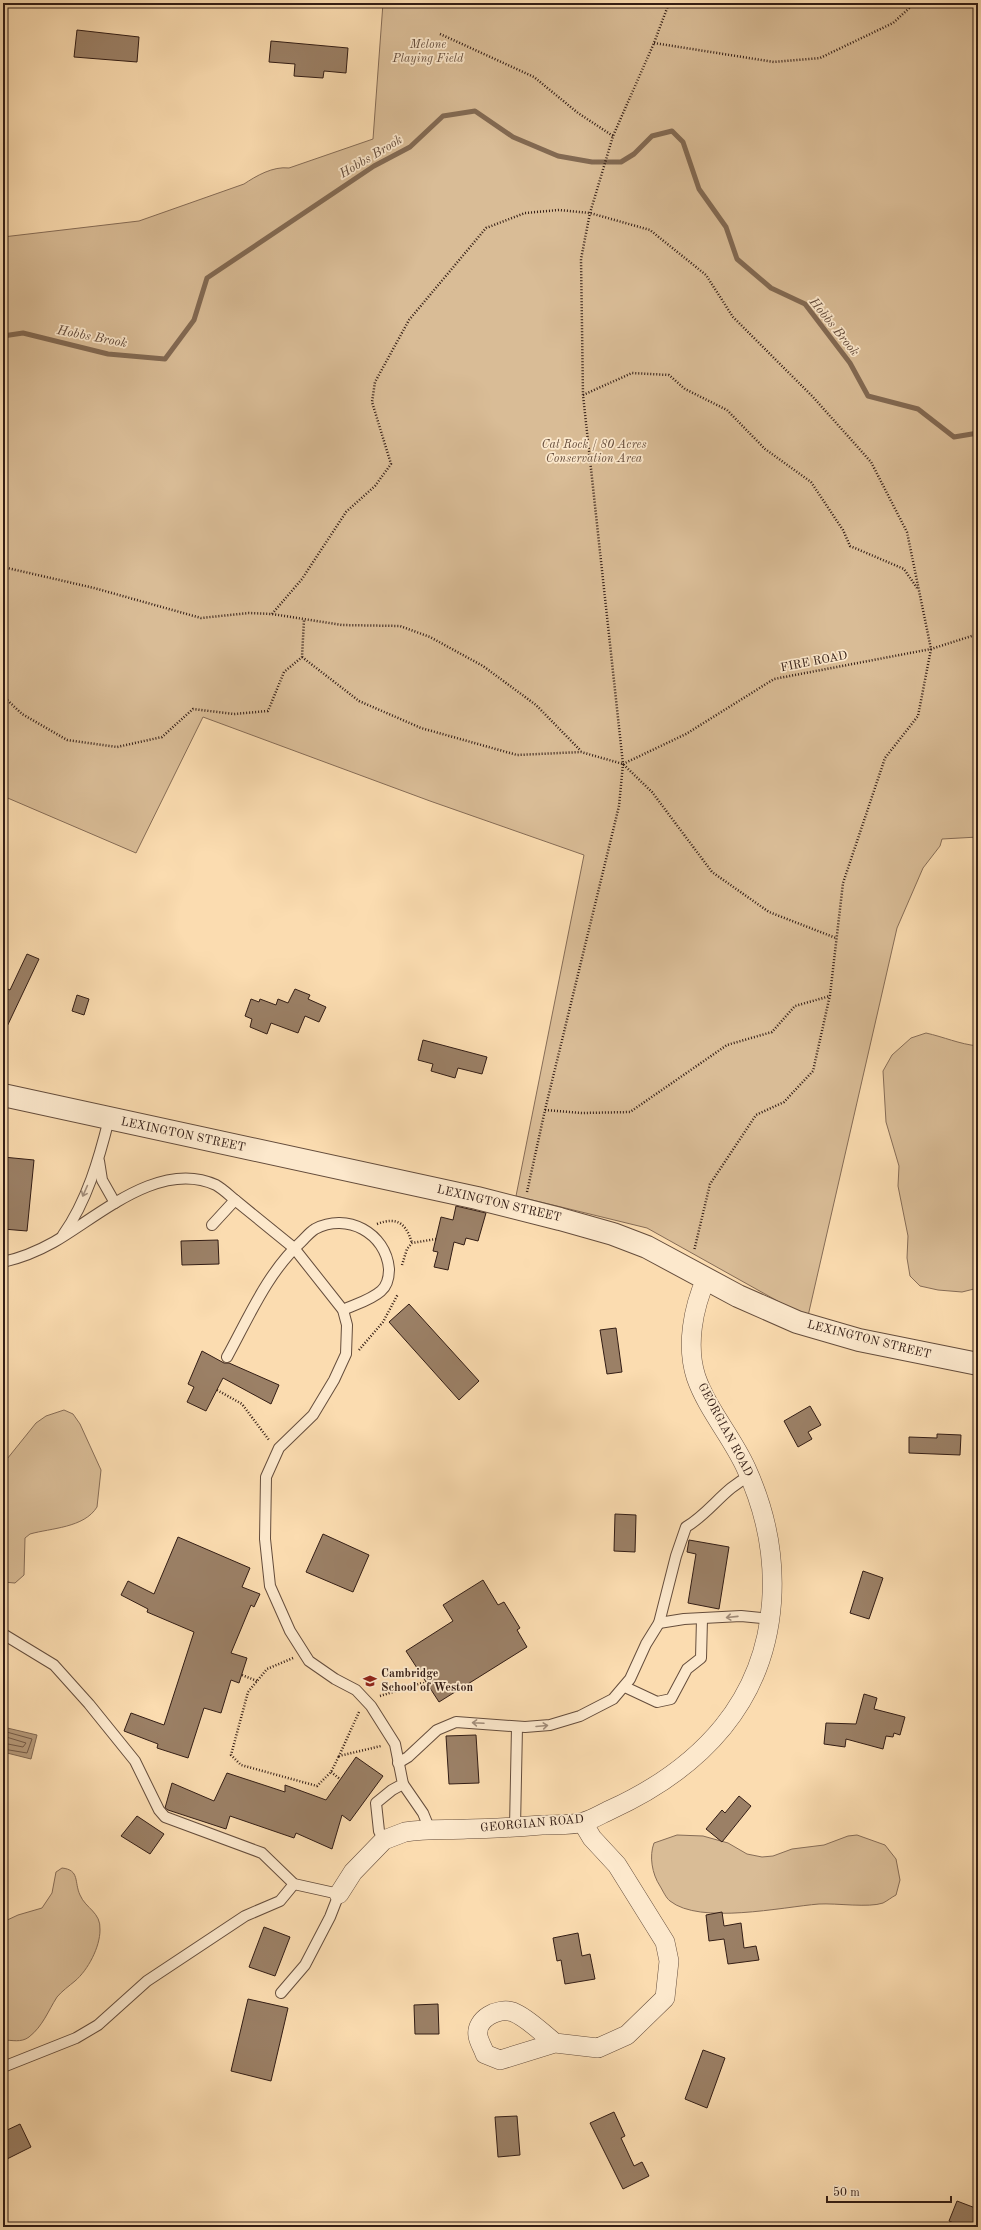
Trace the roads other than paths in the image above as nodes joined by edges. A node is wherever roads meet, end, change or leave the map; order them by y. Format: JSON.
{"nodes":[{"id":1,"x":3,"y":1095,"type":"edge"},
{"id":2,"x":108,"y":1119,"type":"junction"},
{"id":3,"x":100,"y":1155,"type":"junction"},
{"id":4,"x":236,"y":1200,"type":"junction"},
{"id":5,"x":115,"y":1203,"type":"junction"},
{"id":6,"x":212,"y":1225,"type":"dead end"},
{"id":7,"x":60,"y":1238,"type":"junction"},
{"id":8,"x":294,"y":1248,"type":"junction"},
{"id":9,"x":3,"y":1262,"type":"edge"},
{"id":10,"x":698,"y":1275,"type":"junction"},
{"id":11,"x":344,"y":1310,"type":"junction"},
{"id":12,"x":227,"y":1358,"type":"dead end"},
{"id":13,"x":978,"y":1364,"type":"edge"},
{"id":14,"x":750,"y":1476,"type":"junction"},
{"id":15,"x":702,"y":1619,"type":"junction"},
{"id":16,"x":771,"y":1619,"type":"junction"},
{"id":17,"x":659,"y":1623,"type":"junction"},
{"id":18,"x":3,"y":1635,"type":"edge"},
{"id":19,"x":625,"y":1687,"type":"junction"},
{"id":20,"x":517,"y":1727,"type":"junction"},
{"id":21,"x":398,"y":1763,"type":"junction"},
{"id":22,"x":402,"y":1784,"type":"junction"},
{"id":23,"x":583,"y":1823,"type":"junction"},
{"id":24,"x":515,"y":1827,"type":"junction"},
{"id":25,"x":430,"y":1830,"type":"junction"},
{"id":26,"x":384,"y":1840,"type":"junction"},
{"id":27,"x":294,"y":1884,"type":"junction"},
{"id":28,"x":339,"y":1894,"type":"junction"},
{"id":29,"x":281,"y":1993,"type":"dead end"},
{"id":30,"x":555,"y":2043,"type":"dead end"},
{"id":31,"x":3,"y":2067,"type":"edge"}],
"edges":[{"from":1,"to":2,"type":"street","name":"LEXINGTON STREET"},
{"from":2,"to":3,"type":"lane"},
{"from":2,"to":10,"type":"street","name":"LEXINGTON STREET"},
{"from":3,"to":5,"type":"lane"},
{"from":3,"to":7,"type":"lane","one_way":true},
{"from":4,"to":5,"type":"lane"},
{"from":4,"to":6,"type":"lane"},
{"from":4,"to":8,"type":"lane"},
{"from":5,"to":7,"type":"lane"},
{"from":7,"to":9,"type":"lane"},
{"from":8,"to":11,"type":"lane"},
{"from":8,"to":11,"type":"lane"},
{"from":8,"to":12,"type":"lane"},
{"from":10,"to":13,"type":"street","name":"LEXINGTON STREET"},
{"from":10,"to":14,"type":"street","name":"GEORGIAN ROAD"},
{"from":11,"to":21,"type":"lane"},
{"from":14,"to":16,"type":"street","name":"GEORGIAN ROAD"},
{"from":14,"to":17,"type":"lane"},
{"from":16,"to":15,"type":"lane","one_way":true},
{"from":15,"to":17,"type":"lane"},
{"from":15,"to":19,"type":"lane"},
{"from":16,"to":23,"type":"street","name":"GEORGIAN ROAD"},
{"from":17,"to":19,"type":"lane"},
{"from":18,"to":27,"type":"lane"},
{"from":20,"to":19,"type":"lane","one_way":true},
{"from":20,"to":21,"type":"lane","one_way":true},
{"from":20,"to":24,"type":"lane"},
{"from":21,"to":22,"type":"lane"},
{"from":22,"to":25,"type":"lane"},
{"from":22,"to":26,"type":"lane"},
{"from":23,"to":24,"type":"street","name":"GEORGIAN ROAD"},
{"from":23,"to":30,"type":"street"},
{"from":24,"to":25,"type":"street","name":"GEORGIAN ROAD"},
{"from":25,"to":26,"type":"street","name":"GEORGIAN ROAD"},
{"from":26,"to":28,"type":"street","name":"GEORGIAN ROAD"},
{"from":27,"to":28,"type":"lane"},
{"from":27,"to":31,"type":"lane"},
{"from":28,"to":29,"type":"lane"}]}
